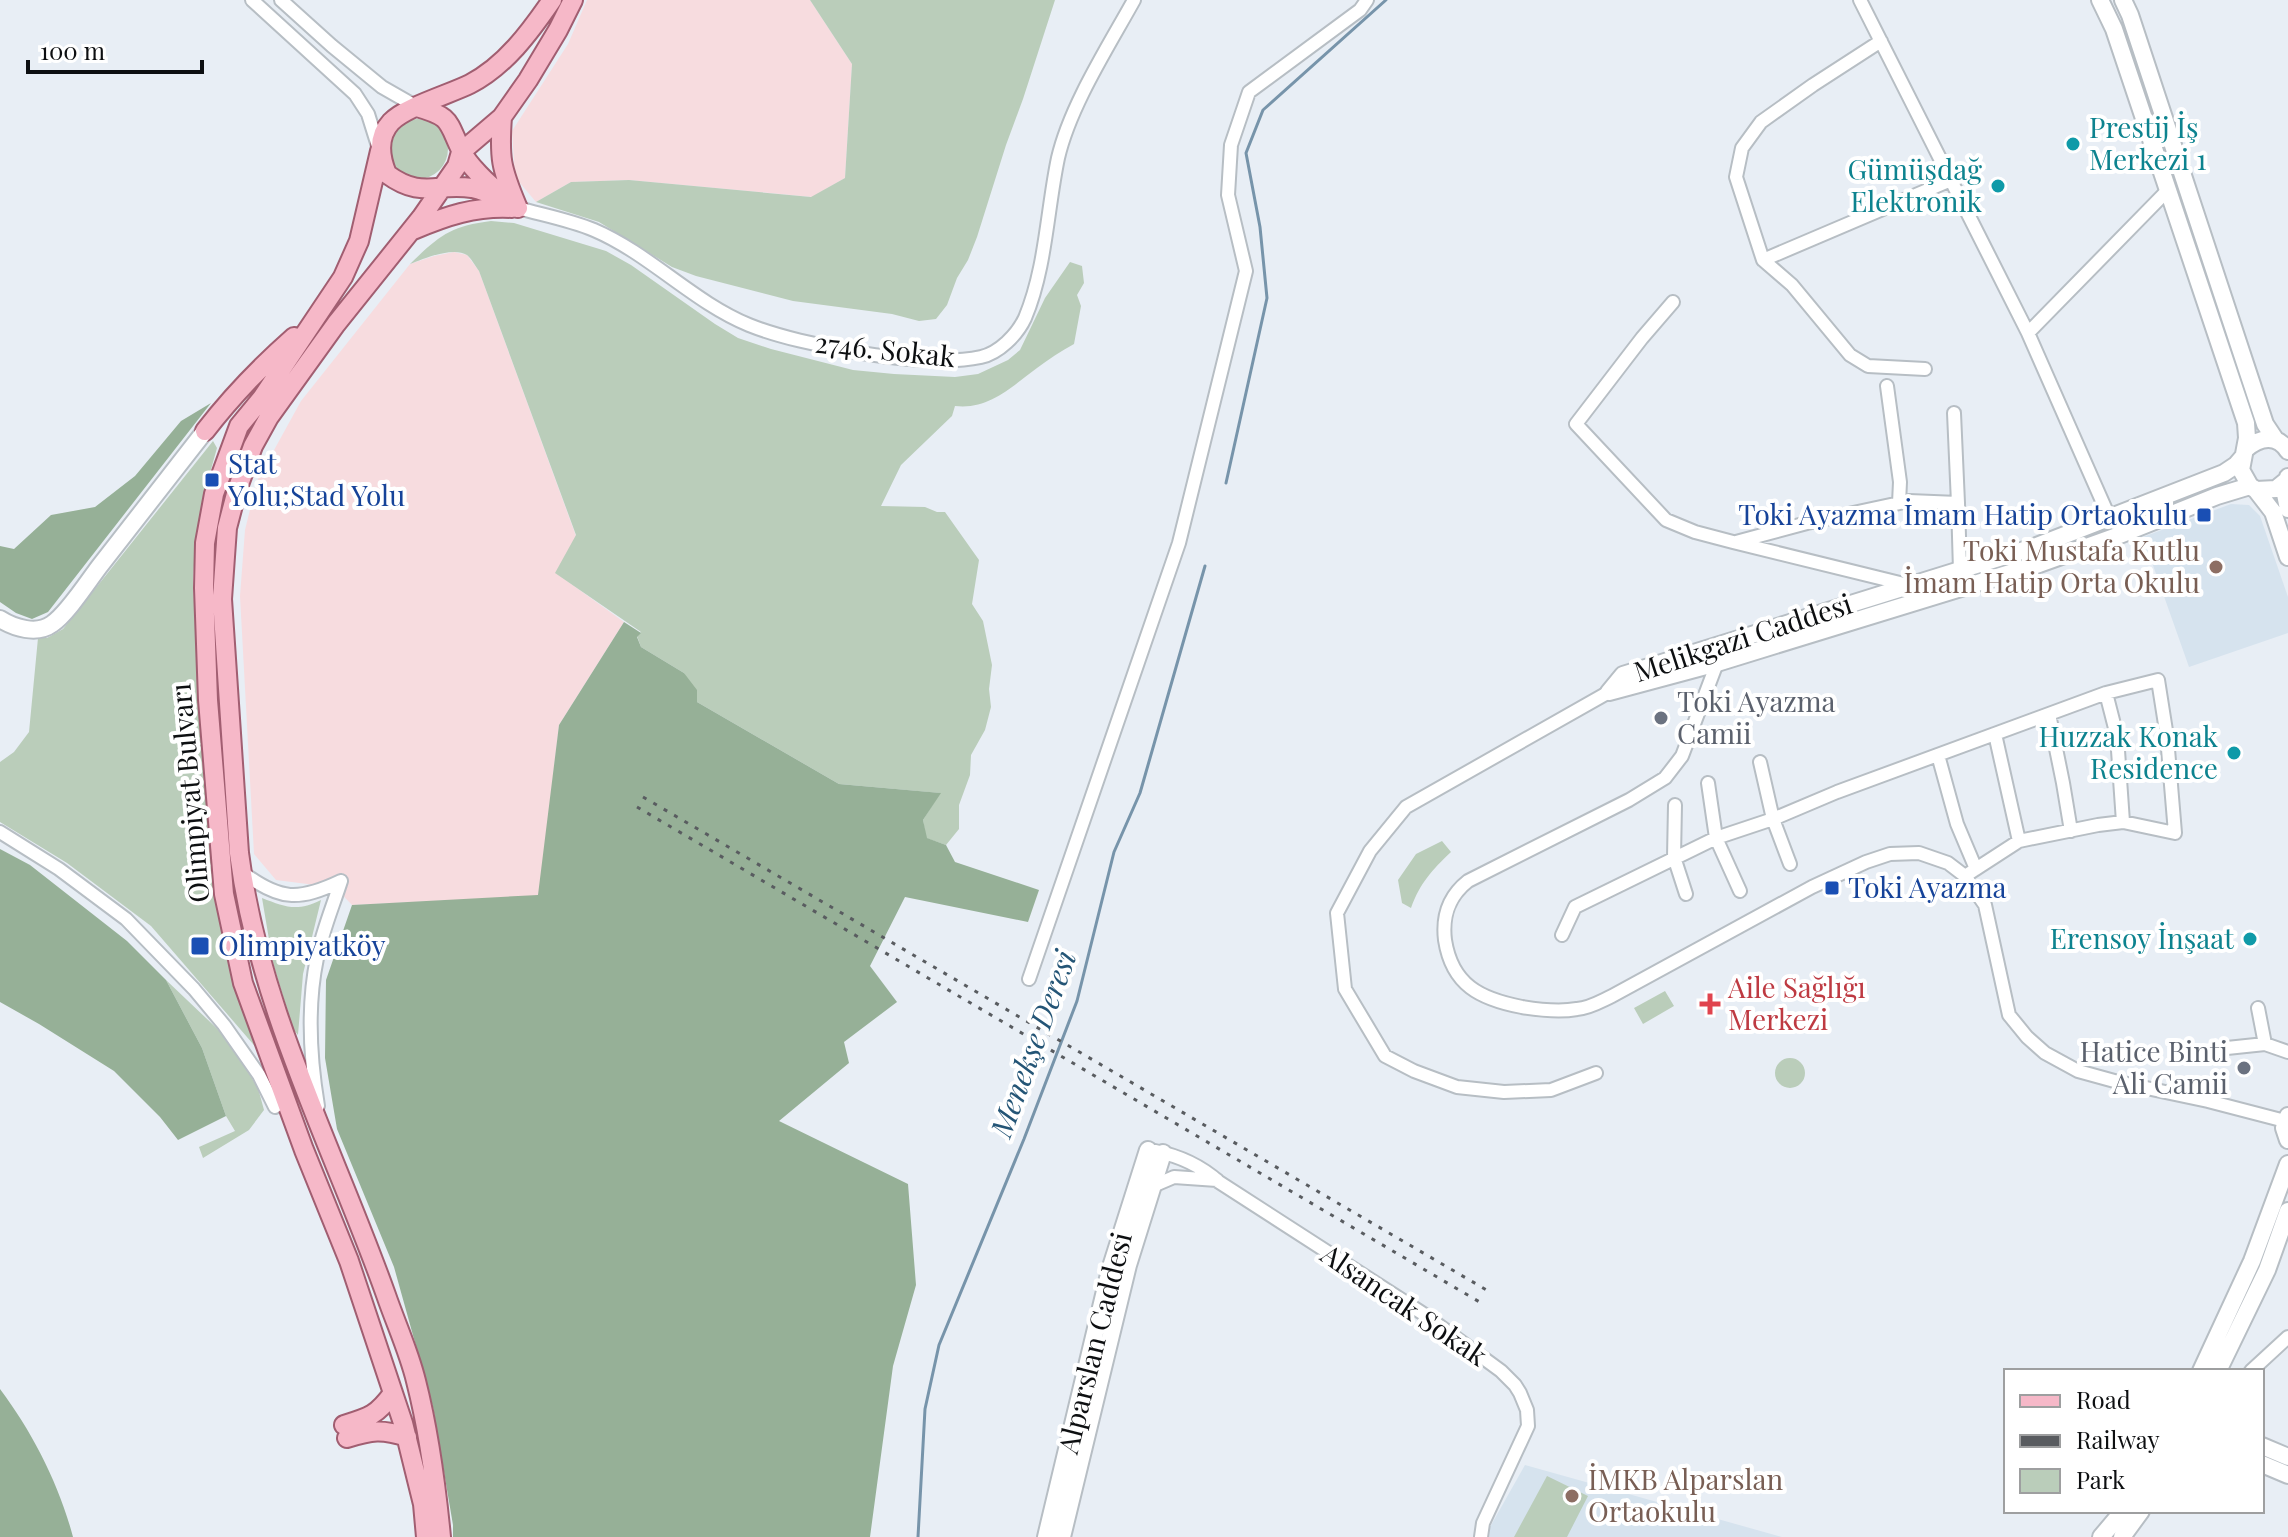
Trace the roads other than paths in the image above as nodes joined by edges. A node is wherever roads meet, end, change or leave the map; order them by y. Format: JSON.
{"nodes":[{"id":1,"x":252,"y":0,"type":"edge"},
{"id":2,"x":281,"y":0,"type":"edge"},
{"id":3,"x":552,"y":0,"type":"edge"},
{"id":4,"x":573,"y":0,"type":"edge"},
{"id":5,"x":1134,"y":0,"type":"edge"},
{"id":6,"x":1367,"y":0,"type":"edge"},
{"id":7,"x":1860,"y":0,"type":"edge"},
{"id":8,"x":2100,"y":0,"type":"edge"},
{"id":9,"x":2123,"y":0,"type":"edge"},
{"id":10,"x":1881,"y":41,"type":"junction"},
{"id":11,"x":417,"y":107,"type":"junction"},
{"id":12,"x":502,"y":117,"type":"junction"},
{"id":13,"x":380,"y":151,"type":"junction"},
{"id":14,"x":461,"y":152,"type":"junction"},
{"id":15,"x":1951,"y":180,"type":"junction"},
{"id":16,"x":441,"y":187,"type":"junction"},
{"id":17,"x":2167,"y":191,"type":"junction"},
{"id":18,"x":518,"y":208,"type":"junction"},
{"id":19,"x":410,"y":232,"type":"junction"},
{"id":20,"x":1763,"y":260,"type":"junction"},
{"id":21,"x":1673,"y":302,"type":"dead end"},
{"id":22,"x":314,"y":320,"type":"junction"},
{"id":23,"x":2028,"y":333,"type":"junction"},
{"id":24,"x":1925,"y":369,"type":"dead end"},
{"id":25,"x":291,"y":383,"type":"junction"},
{"id":26,"x":1887,"y":386,"type":"dead end"},
{"id":27,"x":262,"y":398,"type":"junction"},
{"id":28,"x":1954,"y":413,"type":"dead end"},
{"id":29,"x":205,"y":431,"type":"junction"},
{"id":30,"x":232,"y":443,"type":"junction"},
{"id":31,"x":2283,"y":444,"type":"edge"},
{"id":32,"x":2244,"y":453,"type":"junction"},
{"id":33,"x":2287,"y":479,"type":"edge"},
{"id":34,"x":2253,"y":488,"type":"junction"},
{"id":35,"x":1899,"y":503,"type":"junction"},
{"id":36,"x":1958,"y":503,"type":"junction"},
{"id":37,"x":2288,"y":509,"type":"edge"},
{"id":38,"x":2110,"y":519,"type":"junction"},
{"id":39,"x":1733,"y":542,"type":"junction"},
{"id":40,"x":2288,"y":557,"type":"edge"},
{"id":41,"x":1960,"y":570,"type":"junction"},
{"id":42,"x":1908,"y":585,"type":"junction"},
{"id":43,"x":1915,"y":601,"type":"junction"},
{"id":44,"x":0,"y":619,"type":"edge"},
{"id":45,"x":1715,"y":655,"type":"junction"},
{"id":46,"x":1609,"y":692,"type":"joint"},
{"id":47,"x":2106,"y":693,"type":"junction"},
{"id":48,"x":2049,"y":714,"type":"junction"},
{"id":49,"x":1995,"y":734,"type":"junction"},
{"id":50,"x":1938,"y":755,"type":"junction"},
{"id":51,"x":1760,"y":762,"type":"dead end"},
{"id":52,"x":1708,"y":783,"type":"dead end"},
{"id":53,"x":1675,"y":805,"type":"dead end"},
{"id":54,"x":1773,"y":819,"type":"junction"},
{"id":55,"x":2123,"y":822,"type":"junction"},
{"id":56,"x":2071,"y":831,"type":"junction"},
{"id":57,"x":0,"y":832,"type":"edge"},
{"id":58,"x":1716,"y":838,"type":"junction"},
{"id":59,"x":2019,"y":841,"type":"junction"},
{"id":60,"x":1674,"y":857,"type":"junction"},
{"id":61,"x":1790,"y":864,"type":"dead end"},
{"id":62,"x":242,"y":871,"type":"junction"},
{"id":63,"x":1970,"y":873,"type":"junction"},
{"id":64,"x":1740,"y":891,"type":"dead end"},
{"id":65,"x":1686,"y":894,"type":"dead end"},
{"id":66,"x":1562,"y":935,"type":"dead end"},
{"id":67,"x":1029,"y":979,"type":"dead end"},
{"id":68,"x":2258,"y":1008,"type":"dead end"},
{"id":69,"x":2265,"y":1044,"type":"junction"},
{"id":70,"x":2227,"y":1048,"type":"dead end"},
{"id":71,"x":2288,"y":1052,"type":"edge"},
{"id":72,"x":1596,"y":1073,"type":"dead end"},
{"id":73,"x":275,"y":1107,"type":"dead end"},
{"id":74,"x":2286,"y":1118,"type":"edge"},
{"id":75,"x":2288,"y":1140,"type":"edge"},
{"id":76,"x":324,"y":1141,"type":"junction"},
{"id":77,"x":1156,"y":1151,"type":"junction"},
{"id":78,"x":2288,"y":1164,"type":"edge"},
{"id":79,"x":1217,"y":1180,"type":"junction"},
{"id":80,"x":1153,"y":1186,"type":"junction"},
{"id":81,"x":2288,"y":1211,"type":"edge"},
{"id":82,"x":2288,"y":1337,"type":"edge"},
{"id":83,"x":2202,"y":1369,"type":"edge"},
{"id":84,"x":2219,"y":1369,"type":"edge"},
{"id":85,"x":2253,"y":1369,"type":"edge"},
{"id":86,"x":393,"y":1393,"type":"junction"},
{"id":87,"x":407,"y":1437,"type":"junction"},
{"id":88,"x":2264,"y":1447,"type":"edge"},
{"id":89,"x":2288,"y":1457,"type":"edge"},
{"id":90,"x":2264,"y":1465,"type":"edge"},
{"id":91,"x":2288,"y":1475,"type":"edge"},
{"id":92,"x":2121,"y":1513,"type":"edge"},
{"id":93,"x":2140,"y":1513,"type":"edge"},
{"id":94,"x":426,"y":1537,"type":"edge"},
{"id":95,"x":441,"y":1537,"type":"edge"},
{"id":96,"x":1046,"y":1537,"type":"edge"},
{"id":97,"x":1062,"y":1537,"type":"edge"},
{"id":98,"x":1481,"y":1537,"type":"edge"},
{"id":99,"x":2101,"y":1537,"type":"edge"},
{"id":100,"x":2122,"y":1537,"type":"edge"}],
"edges":[{"from":1,"to":13,"type":"street"},
{"from":2,"to":11,"type":"street"},
{"from":3,"to":11,"type":"main road"},
{"from":4,"to":12,"type":"main road"},
{"from":5,"to":18,"type":"street","name":"2746. Sokak"},
{"from":6,"to":67,"type":"street"},
{"from":7,"to":10,"type":"street"},
{"from":8,"to":17,"type":"street"},
{"from":9,"to":31,"type":"street"},
{"from":10,"to":15,"type":"street"},
{"from":10,"to":20,"type":"street"},
{"from":11,"to":13,"type":"main road"},
{"from":11,"to":14,"type":"main road"},
{"from":12,"to":14,"type":"main road"},
{"from":12,"to":18,"type":"main road"},
{"from":13,"to":16,"type":"main road"},
{"from":13,"to":22,"type":"main road","name":"Olimpiyat Bulvarı"},
{"from":14,"to":16,"type":"main road"},
{"from":14,"to":18,"type":"main road"},
{"from":15,"to":20,"type":"street"},
{"from":15,"to":23,"type":"street"},
{"from":16,"to":18,"type":"main road"},
{"from":16,"to":19,"type":"main road","name":"Olimpiyat Bulvarı"},
{"from":17,"to":23,"type":"street"},
{"from":17,"to":32,"type":"street"},
{"from":18,"to":19,"type":"main road"},
{"from":19,"to":25,"type":"main road","name":"Olimpiyat Bulvarı"},
{"from":20,"to":24,"type":"street"},
{"from":21,"to":39,"type":"street"},
{"from":22,"to":27,"type":"main road","name":"Olimpiyat Bulvarı"},
{"from":22,"to":29,"type":"main road"},
{"from":23,"to":38,"type":"street"},
{"from":25,"to":27,"type":"main road"},
{"from":25,"to":62,"type":"main road","name":"Olimpiyat Bulvarı"},
{"from":26,"to":35,"type":"street"},
{"from":27,"to":29,"type":"main road"},
{"from":27,"to":30,"type":"main road","name":"Olimpiyat Bulvarı"},
{"from":28,"to":36,"type":"street"},
{"from":29,"to":30,"type":"main road"},
{"from":29,"to":44,"type":"street"},
{"from":30,"to":86,"type":"main road","name":"Olimpiyat Bulvarı"},
{"from":31,"to":32,"type":"street","name":"Melikgazi Caddesi"},
{"from":32,"to":34,"type":"street"},
{"from":32,"to":38,"type":"street","name":"Melikgazi Caddesi"},
{"from":33,"to":34,"type":"street","name":"Melikgazi Caddesi"},
{"from":33,"to":37,"type":"street"},
{"from":34,"to":40,"type":"street"},
{"from":34,"to":43,"type":"street","name":"Melikgazi Caddesi"},
{"from":35,"to":36,"type":"street"},
{"from":35,"to":39,"type":"street"},
{"from":36,"to":41,"type":"street"},
{"from":38,"to":41,"type":"street","name":"Melikgazi Caddesi"},
{"from":39,"to":42,"type":"street"},
{"from":41,"to":42,"type":"street","name":"Melikgazi Caddesi"},
{"from":42,"to":43,"type":"street"},
{"from":42,"to":45,"type":"street","name":"Melikgazi Caddesi"},
{"from":43,"to":45,"type":"street","name":"Melikgazi Caddesi"},
{"from":45,"to":46,"type":"street","name":"Melikgazi Caddesi"},
{"from":45,"to":63,"type":"street"},
{"from":46,"to":72,"type":"street"},
{"from":47,"to":48,"type":"street"},
{"from":47,"to":55,"type":"street"},
{"from":47,"to":55,"type":"street"},
{"from":48,"to":49,"type":"street"},
{"from":48,"to":56,"type":"street"},
{"from":49,"to":50,"type":"street"},
{"from":49,"to":59,"type":"street"},
{"from":50,"to":54,"type":"street"},
{"from":50,"to":63,"type":"street"},
{"from":51,"to":54,"type":"street"},
{"from":52,"to":58,"type":"street"},
{"from":53,"to":60,"type":"street"},
{"from":54,"to":58,"type":"street"},
{"from":54,"to":61,"type":"street"},
{"from":55,"to":56,"type":"street"},
{"from":56,"to":59,"type":"street"},
{"from":57,"to":73,"type":"street"},
{"from":58,"to":60,"type":"street"},
{"from":58,"to":64,"type":"street"},
{"from":59,"to":63,"type":"street"},
{"from":60,"to":65,"type":"street"},
{"from":60,"to":66,"type":"street"},
{"from":62,"to":76,"type":"main road","name":"Olimpiyat Bulvarı"},
{"from":62,"to":76,"type":"street"},
{"from":63,"to":74,"type":"street"},
{"from":68,"to":69,"type":"street"},
{"from":69,"to":70,"type":"street"},
{"from":69,"to":71,"type":"street"},
{"from":74,"to":75,"type":"street"},
{"from":76,"to":95,"type":"main road","name":"Olimpiyat Bulvarı"},
{"from":77,"to":79,"type":"street","name":"Alsancak Sokak"},
{"from":77,"to":80,"type":"street","name":"Alparslan Caddesi"},
{"from":77,"to":96,"type":"street","name":"Alparslan Caddesi"},
{"from":78,"to":83,"type":"street"},
{"from":79,"to":80,"type":"street"},
{"from":79,"to":98,"type":"street","name":"Alsancak Sokak"},
{"from":80,"to":97,"type":"street","name":"Alparslan Caddesi"},
{"from":81,"to":84,"type":"street"},
{"from":82,"to":85,"type":"street"},
{"from":86,"to":87,"type":"main road","name":"Olimpiyat Bulvarı"},
{"from":86,"to":87,"type":"main road"},
{"from":87,"to":94,"type":"main road","name":"Olimpiyat Bulvarı"},
{"from":88,"to":89,"type":"street"},
{"from":90,"to":91,"type":"street"},
{"from":92,"to":99,"type":"street"},
{"from":93,"to":100,"type":"street"}]}
